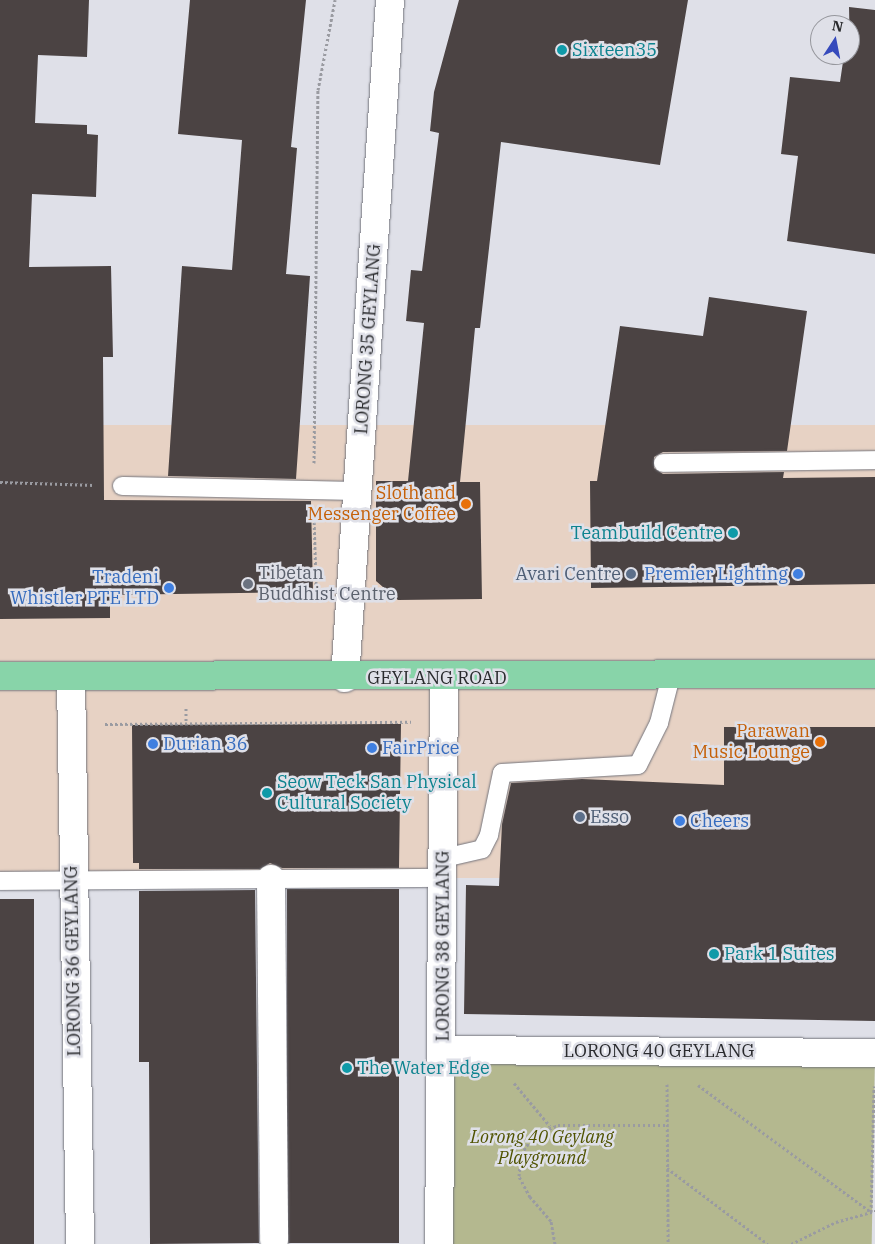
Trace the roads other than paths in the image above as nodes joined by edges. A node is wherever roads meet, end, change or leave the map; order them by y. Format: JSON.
{"nodes":[{"id":1,"x":390,"y":0,"type":"edge"},
{"id":2,"x":875,"y":460,"type":"edge"},
{"id":3,"x":663,"y":463,"type":"dead end"},
{"id":4,"x":122,"y":486,"type":"road end"},
{"id":5,"x":358,"y":491,"type":"junction"},
{"id":6,"x":875,"y":674,"type":"edge"},
{"id":7,"x":0,"y":676,"type":"edge"},
{"id":8,"x":671,"y":676,"type":"junction"},
{"id":9,"x":71,"y":678,"type":"junction"},
{"id":10,"x":345,"y":678,"type":"junction"},
{"id":11,"x":444,"y":678,"type":"junction"},
{"id":12,"x":444,"y":868,"type":"junction"},
{"id":13,"x":271,"y":879,"type":"junction"},
{"id":14,"x":71,"y":880,"type":"junction"},
{"id":15,"x":0,"y":882,"type":"edge"},
{"id":16,"x":443,"y":1050,"type":"junction"},
{"id":17,"x":875,"y":1053,"type":"edge"},
{"id":18,"x":274,"y":1240,"type":"dead end"},
{"id":19,"x":80,"y":1244,"type":"edge"},
{"id":20,"x":439,"y":1244,"type":"edge"}],
"edges":[{"from":1,"to":5,"type":"street","name":"LORONG 35 GEYLANG"},
{"from":2,"to":3,"type":"lane"},
{"from":4,"to":5,"type":"lane"},
{"from":5,"to":10,"type":"street","name":"LORONG 35 GEYLANG"},
{"from":6,"to":8,"type":"main road","name":"GEYLANG ROAD"},
{"from":7,"to":9,"type":"main road","name":"GEYLANG ROAD"},
{"from":8,"to":11,"type":"main road","name":"GEYLANG ROAD"},
{"from":8,"to":12,"type":"lane"},
{"from":9,"to":10,"type":"main road","name":"GEYLANG ROAD"},
{"from":9,"to":14,"type":"street","name":"LORONG 36 GEYLANG"},
{"from":10,"to":11,"type":"main road","name":"GEYLANG ROAD"},
{"from":11,"to":12,"type":"street","name":"LORONG 38 GEYLANG"},
{"from":12,"to":13,"type":"lane"},
{"from":12,"to":16,"type":"street","name":"LORONG 38 GEYLANG"},
{"from":13,"to":14,"type":"lane"},
{"from":13,"to":18,"type":"street"},
{"from":14,"to":15,"type":"lane"},
{"from":14,"to":19,"type":"street","name":"LORONG 36 GEYLANG"},
{"from":16,"to":17,"type":"street","name":"LORONG 40 GEYLANG"},
{"from":16,"to":20,"type":"street","name":"LORONG 38 GEYLANG"}]}
